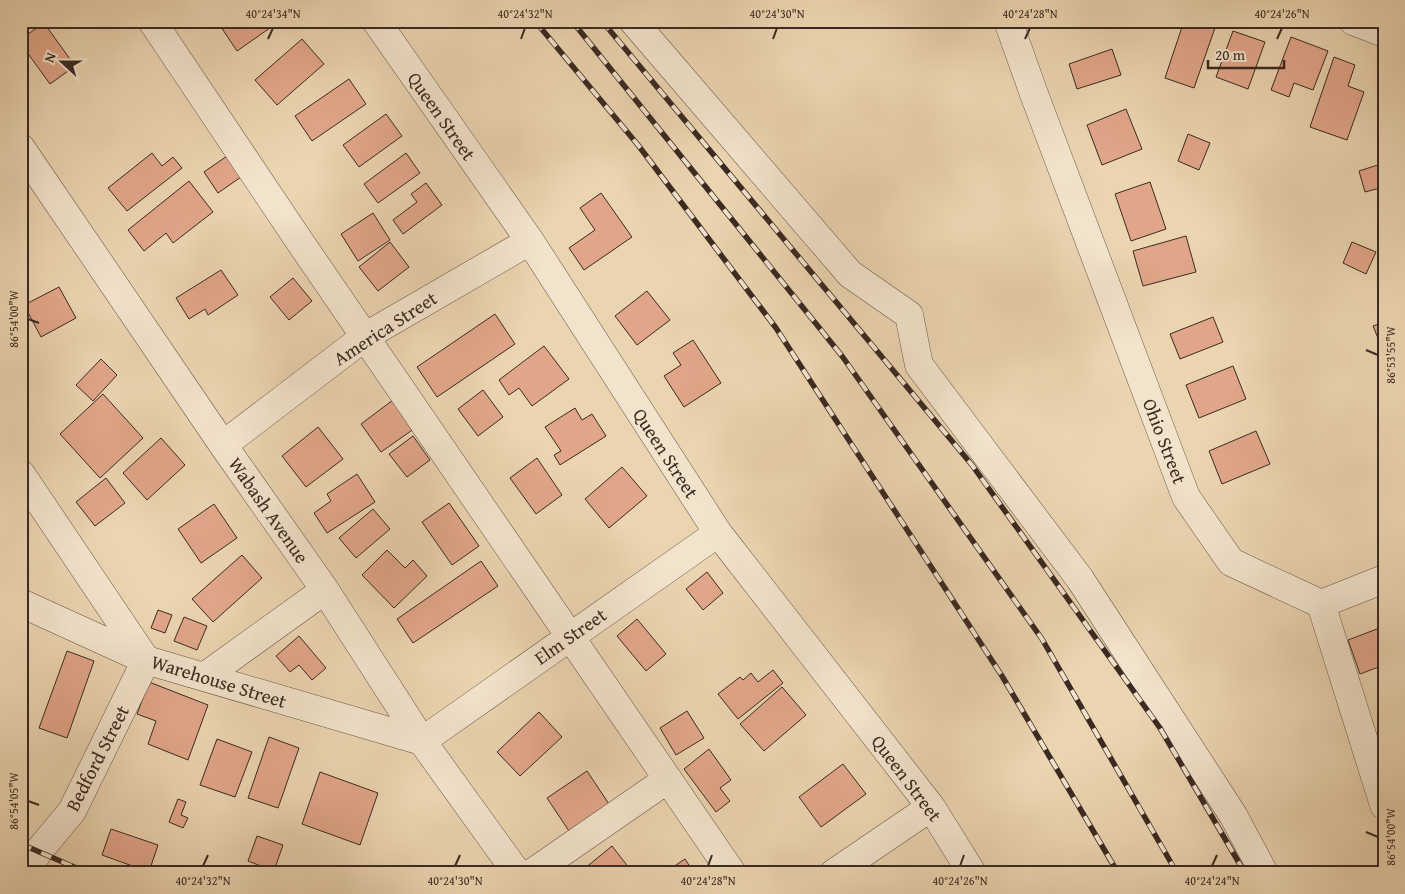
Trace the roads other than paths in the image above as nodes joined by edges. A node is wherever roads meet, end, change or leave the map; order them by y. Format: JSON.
{"nodes":[{"id":1,"x":152,"y":21,"type":"edge"},
{"id":2,"x":376,"y":21,"type":"edge"},
{"id":3,"x":633,"y":21,"type":"edge"},
{"id":4,"x":1008,"y":21,"type":"edge"},
{"id":5,"x":1353,"y":21,"type":"edge"},
{"id":6,"x":1384,"y":32,"type":"edge"},
{"id":7,"x":21,"y":148,"type":"edge"},
{"id":8,"x":530,"y":241,"type":"junction"},
{"id":9,"x":366,"y":336,"type":"junction"},
{"id":10,"x":223,"y":445,"type":"junction"},
{"id":11,"x":21,"y":474,"type":"edge"},
{"id":12,"x":718,"y":533,"type":"junction"},
{"id":13,"x":1384,"y":580,"type":"edge"},
{"id":14,"x":325,"y":590,"type":"junction"},
{"id":15,"x":21,"y":603,"type":"edge"},
{"id":16,"x":1321,"y":604,"type":"junction"},
{"id":17,"x":571,"y":636,"type":"junction"},
{"id":18,"x":146,"y":660,"type":"junction"},
{"id":19,"x":204,"y":677,"type":"junction"},
{"id":20,"x":422,"y":741,"type":"junction"},
{"id":21,"x":668,"y":779,"type":"junction"},
{"id":22,"x":1384,"y":805,"type":"edge"},
{"id":23,"x":931,"y":807,"type":"junction"},
{"id":24,"x":25,"y":872,"type":"edge"},
{"id":25,"x":517,"y":873,"type":"edge"},
{"id":26,"x":532,"y":873,"type":"edge"},
{"id":27,"x":732,"y":873,"type":"edge"},
{"id":28,"x":834,"y":873,"type":"edge"},
{"id":29,"x":972,"y":873,"type":"edge"},
{"id":30,"x":1264,"y":873,"type":"edge"}],
"edges":[{"from":1,"to":9,"type":"street"},
{"from":2,"to":8,"type":"street","name":"Queen Street"},
{"from":3,"to":30,"type":"street"},
{"from":4,"to":16,"type":"street","name":"Ohio Street"},
{"from":5,"to":6,"type":"street"},
{"from":7,"to":10,"type":"street","name":"Wabash Avenue"},
{"from":8,"to":9,"type":"street","name":"America Street"},
{"from":8,"to":12,"type":"street","name":"Queen Street"},
{"from":9,"to":10,"type":"street","name":"America Street"},
{"from":9,"to":17,"type":"street"},
{"from":10,"to":14,"type":"street","name":"Wabash Avenue"},
{"from":11,"to":18,"type":"street"},
{"from":12,"to":17,"type":"street","name":"Elm Street"},
{"from":12,"to":23,"type":"street","name":"Queen Street"},
{"from":13,"to":16,"type":"street"},
{"from":14,"to":19,"type":"street"},
{"from":14,"to":20,"type":"street","name":"Wabash Avenue"},
{"from":15,"to":18,"type":"street","name":"Warehouse Street"},
{"from":16,"to":22,"type":"street"},
{"from":17,"to":20,"type":"street","name":"Elm Street"},
{"from":17,"to":21,"type":"street"},
{"from":18,"to":19,"type":"street","name":"Warehouse Street"},
{"from":18,"to":24,"type":"street","name":"Bedford Street"},
{"from":19,"to":20,"type":"street","name":"Warehouse Street"},
{"from":20,"to":25,"type":"street","name":"Wabash Avenue"},
{"from":21,"to":26,"type":"street"},
{"from":21,"to":27,"type":"street"},
{"from":23,"to":28,"type":"street"},
{"from":23,"to":29,"type":"street","name":"Queen Street"}]}
